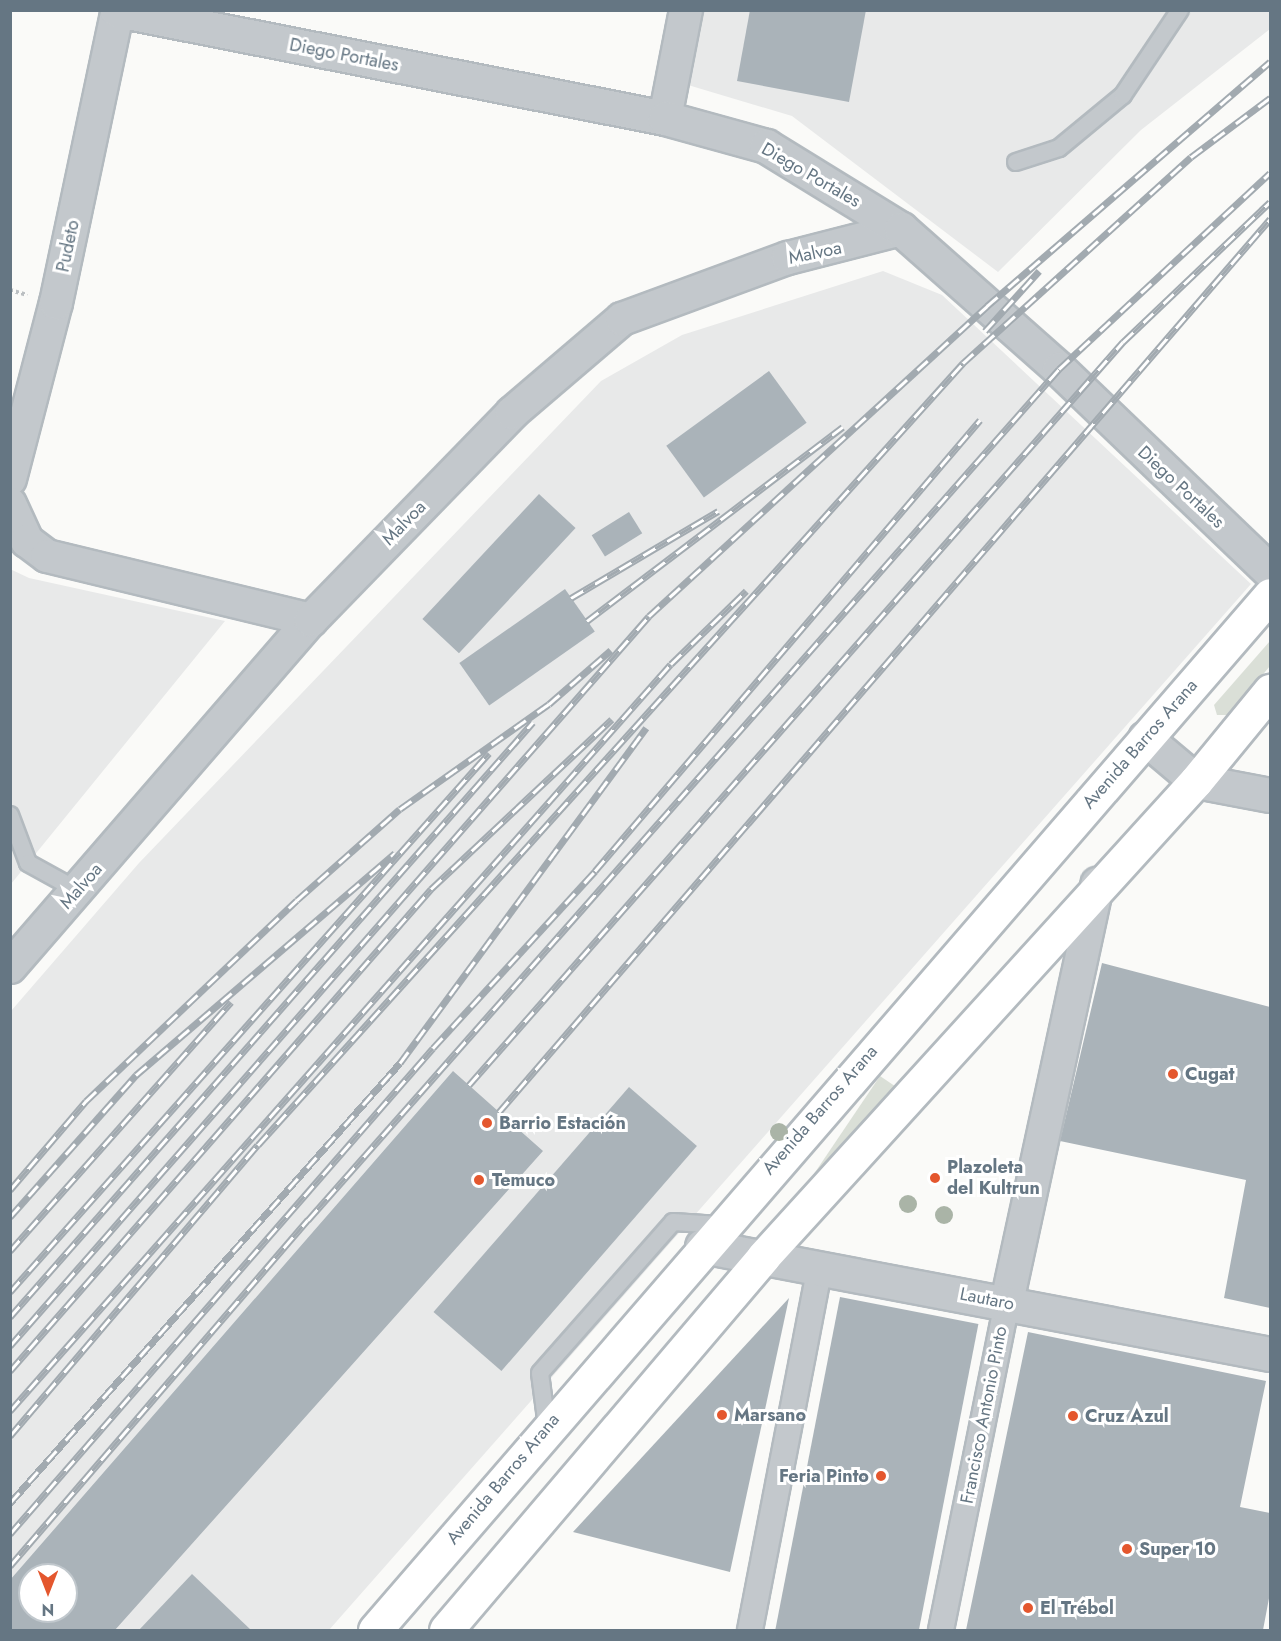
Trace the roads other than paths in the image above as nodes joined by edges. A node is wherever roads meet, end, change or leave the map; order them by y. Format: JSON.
{"nodes":[{"id":1,"x":686,"y":10,"type":"edge"},
{"id":2,"x":1180,"y":10,"type":"edge"},
{"id":3,"x":118,"y":11,"type":"edge"},
{"id":4,"x":665,"y":118,"type":"junction"},
{"id":5,"x":1016,"y":162,"type":"dead end"},
{"id":6,"x":901,"y":229,"type":"junction"},
{"id":7,"x":10,"y":479,"type":"edge"},
{"id":8,"x":10,"y":504,"type":"edge"},
{"id":9,"x":1270,"y":571,"type":"edge"},
{"id":10,"x":1270,"y":595,"type":"edge"},
{"id":11,"x":310,"y":620,"type":"junction"},
{"id":12,"x":1270,"y":691,"type":"edge"},
{"id":13,"x":1145,"y":738,"type":"junction"},
{"id":14,"x":1196,"y":781,"type":"junction"},
{"id":15,"x":1270,"y":795,"type":"edge"},
{"id":16,"x":10,"y":815,"type":"edge"},
{"id":17,"x":1097,"y":884,"type":"junction"},
{"id":18,"x":77,"y":890,"type":"junction"},
{"id":19,"x":10,"y":967,"type":"edge"},
{"id":20,"x":711,"y":1236,"type":"junction"},
{"id":21,"x":763,"y":1257,"type":"junction"},
{"id":22,"x":820,"y":1268,"type":"junction"},
{"id":23,"x":1007,"y":1302,"type":"junction"},
{"id":24,"x":1270,"y":1354,"type":"edge"},
{"id":25,"x":375,"y":1630,"type":"edge"},
{"id":26,"x":446,"y":1630,"type":"edge"},
{"id":27,"x":750,"y":1630,"type":"edge"},
{"id":28,"x":941,"y":1630,"type":"edge"}],
"edges":[{"from":1,"to":4,"type":"street"},
{"from":2,"to":5,"type":"lane"},
{"from":3,"to":4,"type":"street","name":"Diego Portales"},
{"from":3,"to":7,"type":"street","name":"Pudeto"},
{"from":4,"to":6,"type":"street","name":"Diego Portales"},
{"from":6,"to":9,"type":"street","name":"Diego Portales"},
{"from":6,"to":11,"type":"street","name":"Malvoa"},
{"from":8,"to":11,"type":"street"},
{"from":10,"to":13,"type":"main road","name":"Avenida Barros Arana"},
{"from":11,"to":18,"type":"street","name":"Malvoa"},
{"from":12,"to":14,"type":"main road"},
{"from":13,"to":14,"type":"street"},
{"from":13,"to":20,"type":"main road","name":"Avenida Barros Arana"},
{"from":14,"to":15,"type":"street"},
{"from":14,"to":17,"type":"main road"},
{"from":16,"to":18,"type":"lane"},
{"from":17,"to":21,"type":"main road"},
{"from":17,"to":23,"type":"street","name":"Francisco Antonio Pinto"},
{"from":18,"to":19,"type":"street","name":"Malvoa"},
{"from":20,"to":21,"type":"street","name":"Lautaro"},
{"from":20,"to":25,"type":"main road","name":"Avenida Barros Arana"},
{"from":21,"to":22,"type":"street","name":"Lautaro"},
{"from":21,"to":26,"type":"main road"},
{"from":22,"to":23,"type":"street","name":"Lautaro"},
{"from":22,"to":27,"type":"street"},
{"from":23,"to":24,"type":"street","name":"Lautaro"},
{"from":23,"to":28,"type":"street","name":"Francisco Antonio Pinto"}]}
